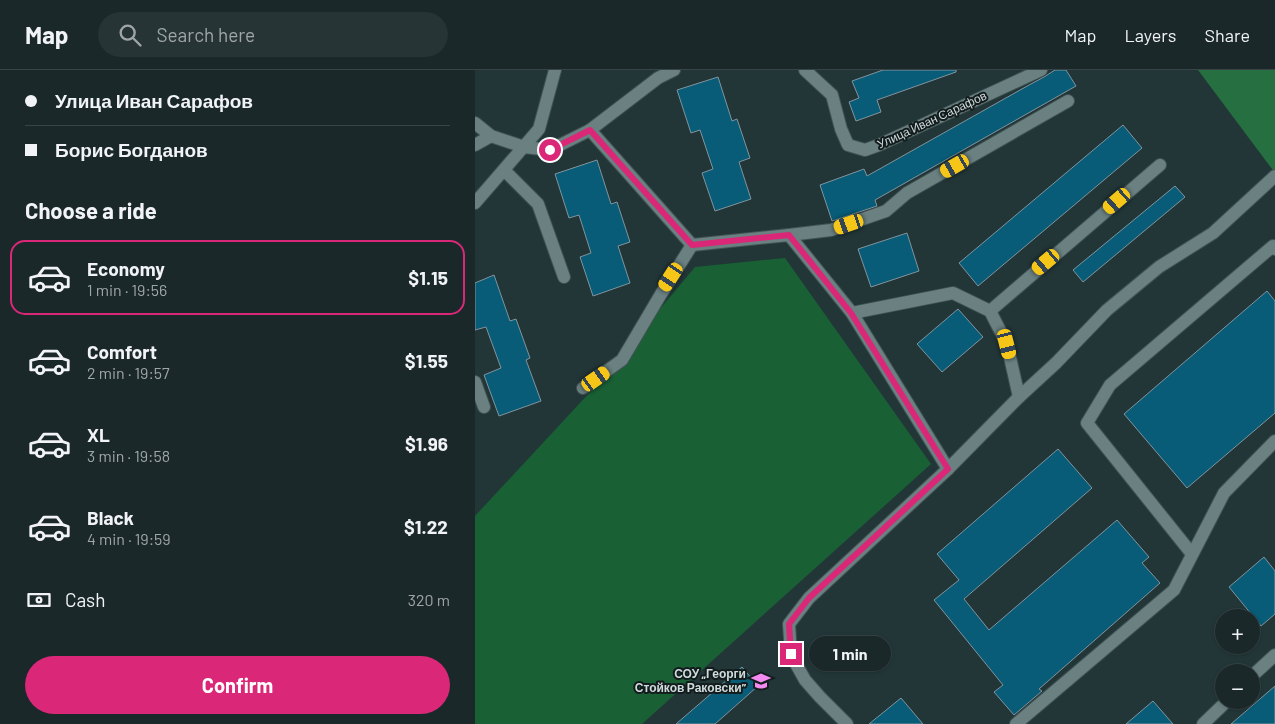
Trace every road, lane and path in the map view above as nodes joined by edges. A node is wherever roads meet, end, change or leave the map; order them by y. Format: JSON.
{"nodes":[{"id":1,"x":555,"y":70,"type":"edge"},
{"id":2,"x":674,"y":70,"type":"edge"},
{"id":3,"x":805,"y":70,"type":"edge"},
{"id":4,"x":1041,"y":70,"type":"edge"},
{"id":5,"x":659,"y":73,"type":"edge"},
{"id":6,"x":1068,"y":101,"type":"dead end"},
{"id":7,"x":475,"y":123,"type":"edge"},
{"id":8,"x":590,"y":130,"type":"junction"},
{"id":9,"x":491,"y":136,"type":"junction"},
{"id":10,"x":475,"y":145,"type":"edge"},
{"id":11,"x":524,"y":147,"type":"junction"},
{"id":12,"x":1160,"y":165,"type":"dead end"},
{"id":13,"x":503,"y":170,"type":"junction"},
{"id":14,"x":1275,"y":176,"type":"edge"},
{"id":15,"x":475,"y":203,"type":"edge"},
{"id":16,"x":789,"y":235,"type":"junction"},
{"id":17,"x":692,"y":245,"type":"junction"},
{"id":18,"x":1275,"y":249,"type":"edge"},
{"id":19,"x":564,"y":277,"type":"dead end"},
{"id":20,"x":990,"y":311,"type":"junction"},
{"id":21,"x":851,"y":313,"type":"junction"},
{"id":22,"x":475,"y":382,"type":"edge"},
{"id":23,"x":583,"y":388,"type":"dead end"},
{"id":24,"x":1019,"y":397,"type":"junction"},
{"id":25,"x":484,"y":408,"type":"dead end"},
{"id":26,"x":1275,"y":440,"type":"edge"},
{"id":27,"x":948,"y":469,"type":"junction"},
{"id":28,"x":1192,"y":554,"type":"junction"},
{"id":29,"x":1275,"y":654,"type":"edge"},
{"id":30,"x":1260,"y":668,"type":"edge"},
{"id":31,"x":1219,"y":709,"type":"edge"},
{"id":32,"x":847,"y":724,"type":"edge"},
{"id":33,"x":1016,"y":724,"type":"edge"},
{"id":34,"x":1203,"y":724,"type":"edge"}],
"edges":[{"from":1,"to":11,"type":"street"},
{"from":2,"to":5,"type":"street"},
{"from":3,"to":4,"type":"street","name":"Улица Иван Сарафов"},
{"from":5,"to":8,"type":"street"},
{"from":6,"to":16,"type":"street"},
{"from":7,"to":9,"type":"street"},
{"from":8,"to":11,"type":"street"},
{"from":8,"to":17,"type":"street"},
{"from":9,"to":10,"type":"street"},
{"from":9,"to":11,"type":"street"},
{"from":11,"to":13,"type":"street"},
{"from":12,"to":20,"type":"street"},
{"from":13,"to":15,"type":"street"},
{"from":13,"to":19,"type":"street"},
{"from":14,"to":24,"type":"street"},
{"from":16,"to":17,"type":"street"},
{"from":16,"to":21,"type":"street"},
{"from":17,"to":23,"type":"street"},
{"from":18,"to":28,"type":"street"},
{"from":20,"to":21,"type":"street"},
{"from":20,"to":24,"type":"street"},
{"from":21,"to":27,"type":"street"},
{"from":22,"to":25,"type":"street"},
{"from":24,"to":27,"type":"street"},
{"from":26,"to":28,"type":"street"},
{"from":27,"to":32,"type":"street"},
{"from":28,"to":33,"type":"street"},
{"from":29,"to":30,"type":"street"},
{"from":31,"to":34,"type":"street"}]}
